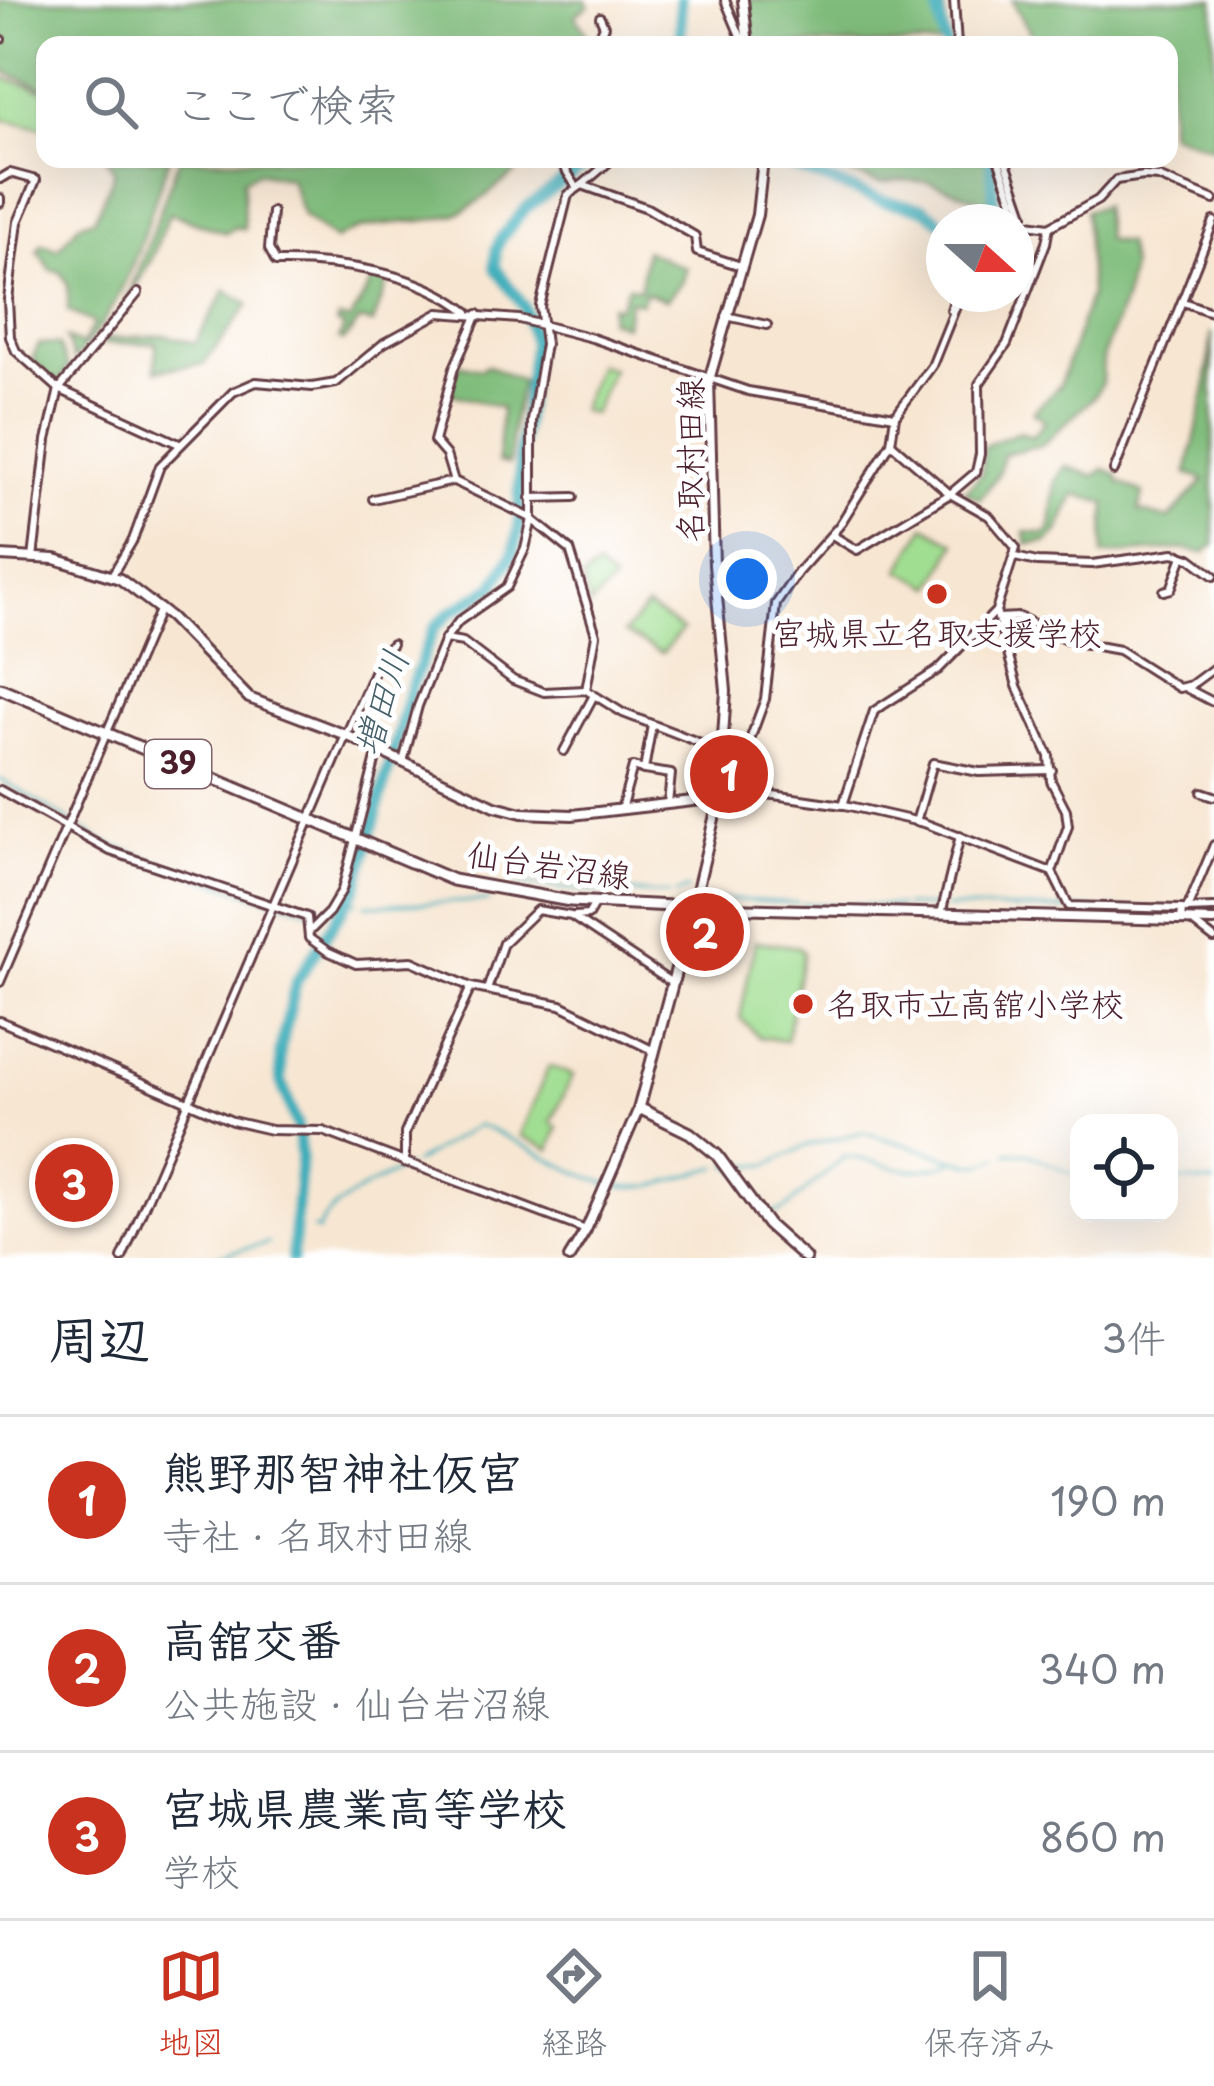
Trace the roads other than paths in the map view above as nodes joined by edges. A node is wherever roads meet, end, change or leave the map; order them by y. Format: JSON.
{"nodes":[{"id":1,"x":725,"y":0,"type":"edge"},
{"id":2,"x":743,"y":0,"type":"edge"},
{"id":3,"x":954,"y":0,"type":"edge"},
{"id":4,"x":600,"y":17,"type":"dead end"},
{"id":5,"x":599,"y":36,"type":"edge"},
{"id":6,"x":742,"y":36,"type":"edge"},
{"id":7,"x":745,"y":36,"type":"edge"},
{"id":8,"x":956,"y":36,"type":"edge"},
{"id":9,"x":564,"y":168,"type":"edge"},
{"id":10,"x":602,"y":168,"type":"edge"},
{"id":11,"x":762,"y":168,"type":"edge"},
{"id":12,"x":1006,"y":168,"type":"edge"},
{"id":13,"x":0,"y":178,"type":"edge"},
{"id":14,"x":578,"y":186,"type":"junction"},
{"id":15,"x":1214,"y":200,"type":"edge"},
{"id":16,"x":1020,"y":204,"type":"edge"},
{"id":17,"x":272,"y":212,"type":"dead end"},
{"id":18,"x":1214,"y":221,"type":"edge"},
{"id":19,"x":1034,"y":227,"type":"edge"},
{"id":20,"x":1049,"y":227,"type":"junction"},
{"id":21,"x":741,"y":266,"type":"junction"},
{"id":22,"x":1034,"y":269,"type":"edge"},
{"id":23,"x":138,"y":292,"type":"dead end"},
{"id":24,"x":1184,"y":302,"type":"junction"},
{"id":25,"x":951,"y":312,"type":"edge"},
{"id":26,"x":1018,"y":312,"type":"edge"},
{"id":27,"x":468,"y":313,"type":"junction"},
{"id":28,"x":1214,"y":313,"type":"edge"},
{"id":29,"x":478,"y":314,"type":"junction"},
{"id":30,"x":726,"y":316,"type":"junction"},
{"id":31,"x":541,"y":324,"type":"junction"},
{"id":32,"x":767,"y":325,"type":"dead end"},
{"id":33,"x":709,"y":380,"type":"junction"},
{"id":34,"x":59,"y":389,"type":"junction"},
{"id":35,"x":895,"y":416,"type":"junction"},
{"id":36,"x":891,"y":443,"type":"junction"},
{"id":37,"x":179,"y":444,"type":"junction"},
{"id":38,"x":1114,"y":471,"type":"dead end"},
{"id":39,"x":454,"y":481,"type":"junction"},
{"id":40,"x":950,"y":494,"type":"junction"},
{"id":41,"x":574,"y":497,"type":"dead end"},
{"id":42,"x":531,"y":498,"type":"junction"},
{"id":43,"x":373,"y":499,"type":"dead end"},
{"id":44,"x":531,"y":518,"type":"junction"},
{"id":45,"x":832,"y":535,"type":"junction"},
{"id":46,"x":0,"y":556,"type":"edge"},
{"id":47,"x":1183,"y":556,"type":"junction"},
{"id":48,"x":1016,"y":557,"type":"junction"},
{"id":49,"x":32,"y":558,"type":"junction"},
{"id":50,"x":112,"y":575,"type":"junction"},
{"id":51,"x":1214,"y":576,"type":"edge"},
{"id":52,"x":1164,"y":591,"type":"dead end"},
{"id":53,"x":160,"y":608,"type":"junction"},
{"id":54,"x":998,"y":614,"type":"junction"},
{"id":55,"x":445,"y":639,"type":"junction"},
{"id":56,"x":392,"y":644,"type":"dead end"},
{"id":57,"x":1214,"y":668,"type":"edge"},
{"id":58,"x":0,"y":688,"type":"edge"},
{"id":59,"x":1186,"y":688,"type":"junction"},
{"id":60,"x":586,"y":690,"type":"junction"},
{"id":61,"x":593,"y":697,"type":"junction"},
{"id":62,"x":1211,"y":701,"type":"edge"},
{"id":63,"x":652,"y":725,"type":"junction"},
{"id":64,"x":105,"y":733,"type":"junction"},
{"id":65,"x":346,"y":735,"type":"junction"},
{"id":66,"x":380,"y":751,"type":"junction"},
{"id":67,"x":563,"y":752,"type":"dead end"},
{"id":68,"x":724,"y":752,"type":"junction"},
{"id":69,"x":402,"y":762,"type":"junction"},
{"id":70,"x":644,"y":770,"type":"junction"},
{"id":71,"x":1052,"y":770,"type":"junction"},
{"id":72,"x":732,"y":789,"type":"junction"},
{"id":73,"x":0,"y":790,"type":"edge"},
{"id":74,"x":1202,"y":792,"type":"dead end"},
{"id":75,"x":1214,"y":796,"type":"edge"},
{"id":76,"x":719,"y":798,"type":"junction"},
{"id":77,"x":668,"y":804,"type":"junction"},
{"id":78,"x":843,"y":805,"type":"junction"},
{"id":79,"x":621,"y":810,"type":"junction"},
{"id":80,"x":310,"y":820,"type":"junction"},
{"id":81,"x":916,"y":822,"type":"junction"},
{"id":82,"x":67,"y":823,"type":"junction"},
{"id":83,"x":960,"y":836,"type":"junction"},
{"id":84,"x":354,"y":840,"type":"junction"},
{"id":85,"x":1214,"y":845,"type":"edge"},
{"id":86,"x":1052,"y":872,"type":"junction"},
{"id":87,"x":275,"y":902,"type":"junction"},
{"id":88,"x":595,"y":903,"type":"junction"},
{"id":89,"x":693,"y":907,"type":"junction"},
{"id":90,"x":1214,"y":908,"type":"edge"},
{"id":91,"x":1184,"y":915,"type":"junction"},
{"id":92,"x":571,"y":916,"type":"junction"},
{"id":93,"x":940,"y":917,"type":"junction"},
{"id":94,"x":1214,"y":921,"type":"edge"},
{"id":95,"x":309,"y":935,"type":"junction"},
{"id":96,"x":1214,"y":940,"type":"edge"},
{"id":97,"x":0,"y":982,"type":"edge"},
{"id":98,"x":672,"y":983,"type":"junction"},
{"id":99,"x":471,"y":987,"type":"junction"},
{"id":100,"x":487,"y":990,"type":"junction"},
{"id":101,"x":0,"y":1021,"type":"edge"},
{"id":102,"x":654,"y":1051,"type":"junction"},
{"id":103,"x":190,"y":1102,"type":"junction"},
{"id":104,"x":639,"y":1108,"type":"junction"},
{"id":105,"x":408,"y":1164,"type":"junction"},
{"id":106,"x":586,"y":1230,"type":"junction"},
{"id":107,"x":122,"y":1258,"type":"edge"},
{"id":108,"x":569,"y":1258,"type":"edge"},
{"id":109,"x":805,"y":1258,"type":"edge"}],
"edges":[{"from":1,"to":6,"type":"street"},
{"from":2,"to":7,"type":"street"},
{"from":3,"to":8,"type":"street"},
{"from":4,"to":5,"type":"street"},
{"from":9,"to":14,"type":"street"},
{"from":10,"to":14,"type":"street"},
{"from":11,"to":21,"type":"street","name":"名取村田線"},
{"from":12,"to":16,"type":"street"},
{"from":13,"to":34,"type":"street"},
{"from":14,"to":21,"type":"street"},
{"from":14,"to":31,"type":"street"},
{"from":15,"to":20,"type":"street"},
{"from":17,"to":27,"type":"street"},
{"from":18,"to":24,"type":"street"},
{"from":19,"to":20,"type":"street"},
{"from":20,"to":22,"type":"street"},
{"from":21,"to":30,"type":"street","name":"名取村田線"},
{"from":23,"to":34,"type":"street"},
{"from":24,"to":28,"type":"street"},
{"from":24,"to":38,"type":"street"},
{"from":25,"to":35,"type":"street"},
{"from":26,"to":40,"type":"street"},
{"from":27,"to":29,"type":"street"},
{"from":27,"to":37,"type":"street"},
{"from":29,"to":31,"type":"street"},
{"from":29,"to":39,"type":"street"},
{"from":30,"to":32,"type":"street"},
{"from":30,"to":33,"type":"street","name":"名取村田線"},
{"from":31,"to":33,"type":"street"},
{"from":31,"to":42,"type":"street"},
{"from":33,"to":35,"type":"street"},
{"from":33,"to":68,"type":"street","name":"名取村田線"},
{"from":34,"to":37,"type":"street"},
{"from":34,"to":49,"type":"street"},
{"from":35,"to":36,"type":"street"},
{"from":36,"to":40,"type":"street"},
{"from":36,"to":45,"type":"street"},
{"from":37,"to":50,"type":"street"},
{"from":39,"to":43,"type":"street"},
{"from":39,"to":44,"type":"street"},
{"from":40,"to":45,"type":"street"},
{"from":40,"to":48,"type":"street"},
{"from":41,"to":42,"type":"street"},
{"from":42,"to":44,"type":"street"},
{"from":44,"to":55,"type":"street"},
{"from":44,"to":60,"type":"street"},
{"from":45,"to":72,"type":"street"},
{"from":46,"to":49,"type":"street"},
{"from":47,"to":48,"type":"street"},
{"from":47,"to":51,"type":"street"},
{"from":47,"to":52,"type":"street"},
{"from":48,"to":54,"type":"street"},
{"from":49,"to":50,"type":"street"},
{"from":50,"to":53,"type":"street"},
{"from":53,"to":64,"type":"street"},
{"from":53,"to":65,"type":"street"},
{"from":54,"to":59,"type":"street"},
{"from":54,"to":71,"type":"street"},
{"from":54,"to":78,"type":"street"},
{"from":55,"to":60,"type":"street"},
{"from":55,"to":69,"type":"street"},
{"from":56,"to":65,"type":"street"},
{"from":57,"to":59,"type":"street"},
{"from":58,"to":64,"type":"main road","name":"仙台岩沼線","number":"39"},
{"from":59,"to":62,"type":"street"},
{"from":60,"to":61,"type":"street"},
{"from":61,"to":63,"type":"street"},
{"from":61,"to":67,"type":"street"},
{"from":63,"to":68,"type":"street"},
{"from":63,"to":70,"type":"street"},
{"from":64,"to":80,"type":"main road","name":"仙台岩沼線","number":"39"},
{"from":64,"to":82,"type":"street"},
{"from":65,"to":66,"type":"street"},
{"from":65,"to":80,"type":"street"},
{"from":66,"to":69,"type":"street"},
{"from":66,"to":84,"type":"street"},
{"from":68,"to":76,"type":"street","name":"名取村田線"},
{"from":69,"to":79,"type":"street"},
{"from":70,"to":77,"type":"street"},
{"from":70,"to":79,"type":"street"},
{"from":71,"to":81,"type":"street"},
{"from":71,"to":86,"type":"street"},
{"from":72,"to":76,"type":"street"},
{"from":72,"to":78,"type":"street"},
{"from":73,"to":82,"type":"street"},
{"from":74,"to":75,"type":"street"},
{"from":76,"to":77,"type":"street"},
{"from":76,"to":89,"type":"street","name":"名取村田線"},
{"from":77,"to":79,"type":"street"},
{"from":78,"to":81,"type":"street"},
{"from":80,"to":84,"type":"main road","name":"仙台岩沼線","number":"39"},
{"from":80,"to":87,"type":"street"},
{"from":81,"to":83,"type":"street"},
{"from":82,"to":87,"type":"street"},
{"from":82,"to":97,"type":"street"},
{"from":83,"to":86,"type":"street"},
{"from":83,"to":93,"type":"street"},
{"from":84,"to":88,"type":"main road","name":"仙台岩沼線","number":"39"},
{"from":84,"to":95,"type":"street"},
{"from":85,"to":91,"type":"street"},
{"from":86,"to":91,"type":"street"},
{"from":87,"to":95,"type":"street"},
{"from":87,"to":103,"type":"street"},
{"from":88,"to":89,"type":"main road","name":"仙台岩沼線","number":"39"},
{"from":88,"to":92,"type":"street"},
{"from":89,"to":93,"type":"street"},
{"from":89,"to":98,"type":"main road"},
{"from":90,"to":91,"type":"street"},
{"from":91,"to":93,"type":"street"},
{"from":91,"to":94,"type":"street"},
{"from":91,"to":96,"type":"street"},
{"from":92,"to":98,"type":"street"},
{"from":92,"to":100,"type":"street"},
{"from":95,"to":99,"type":"street"},
{"from":98,"to":102,"type":"main road"},
{"from":99,"to":100,"type":"street"},
{"from":99,"to":105,"type":"street"},
{"from":100,"to":102,"type":"street"},
{"from":101,"to":103,"type":"street"},
{"from":102,"to":104,"type":"main road"},
{"from":103,"to":105,"type":"street"},
{"from":103,"to":107,"type":"street"},
{"from":104,"to":106,"type":"street"},
{"from":104,"to":109,"type":"main road"},
{"from":105,"to":106,"type":"street"},
{"from":106,"to":108,"type":"street"}]}
